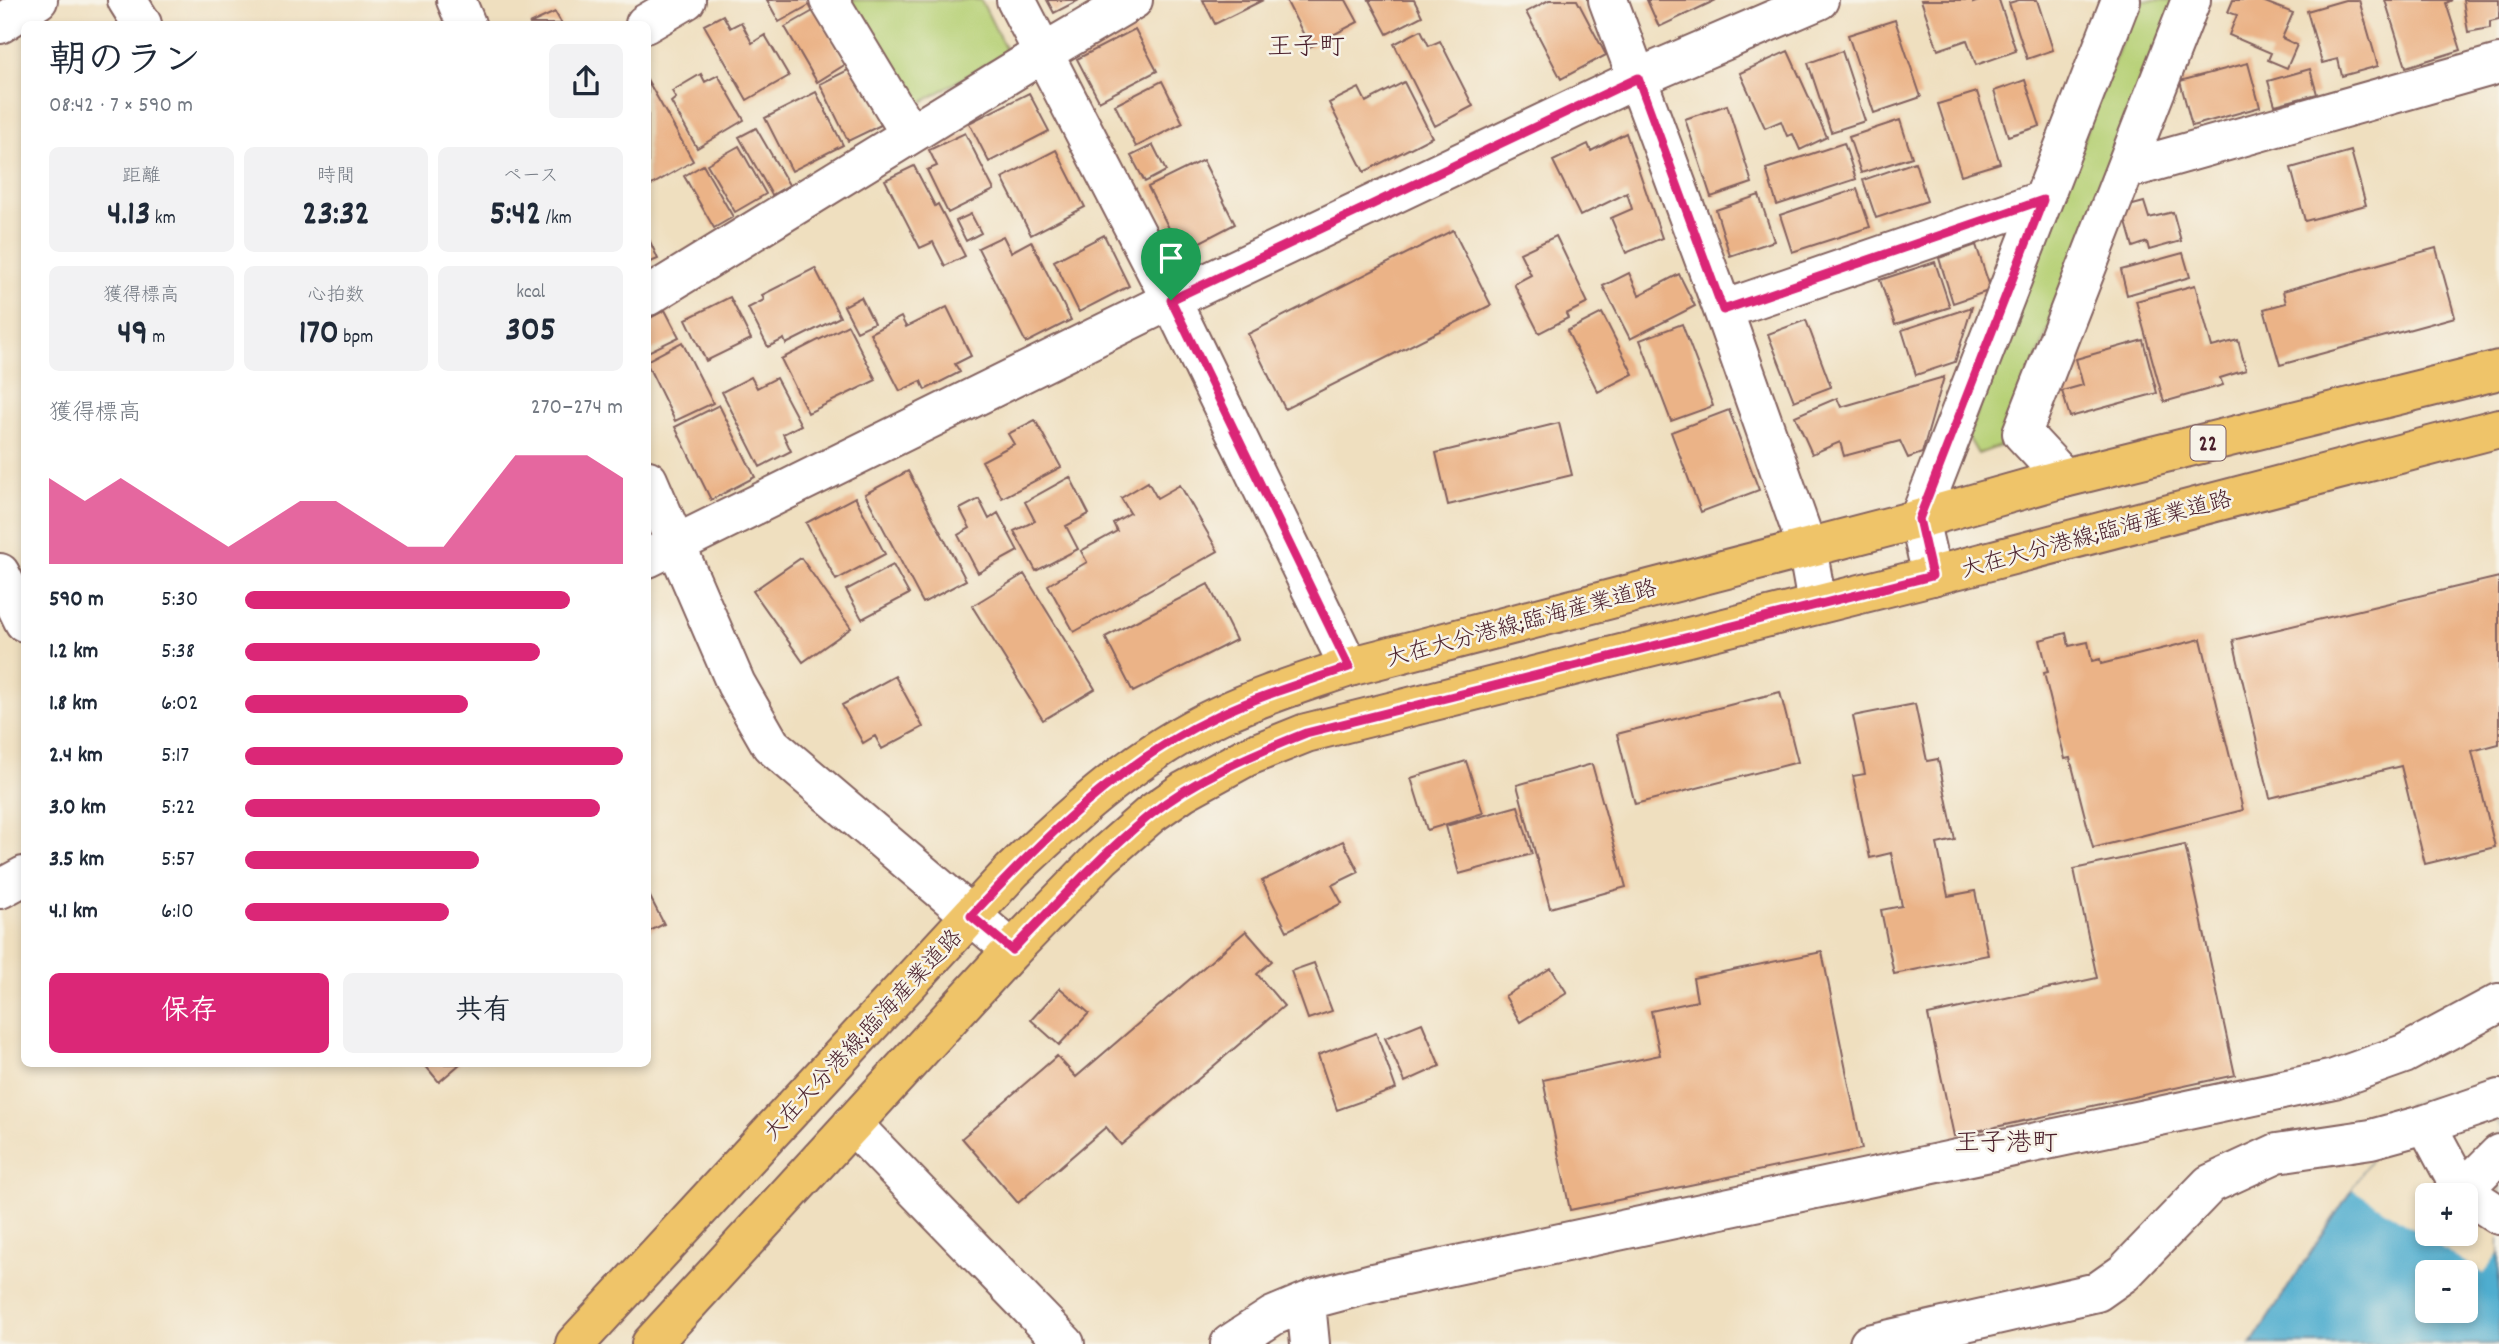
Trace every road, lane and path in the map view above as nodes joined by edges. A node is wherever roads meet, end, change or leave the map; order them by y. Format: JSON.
{"nodes":[{"id":1,"x":38,"y":0,"type":"edge"},
{"id":2,"x":127,"y":0,"type":"edge"},
{"id":3,"x":456,"y":0,"type":"edge"},
{"id":4,"x":686,"y":0,"type":"edge"},
{"id":5,"x":829,"y":0,"type":"edge"},
{"id":6,"x":1016,"y":0,"type":"edge"},
{"id":7,"x":1133,"y":0,"type":"edge"},
{"id":8,"x":1608,"y":0,"type":"edge"},
{"id":9,"x":1819,"y":0,"type":"edge"},
{"id":10,"x":2121,"y":0,"type":"edge"},
{"id":11,"x":2191,"y":0,"type":"edge"},
{"id":12,"x":140,"y":21,"type":"edge"},
{"id":13,"x":465,"y":21,"type":"edge"},
{"id":14,"x":650,"y":21,"type":"edge"},
{"id":15,"x":0,"y":24,"type":"edge"},
{"id":16,"x":1043,"y":53,"type":"junction"},
{"id":17,"x":2499,"y":64,"type":"edge"},
{"id":18,"x":1638,"y":78,"type":"junction"},
{"id":19,"x":910,"y":134,"type":"junction"},
{"id":20,"x":2125,"y":170,"type":"junction"},
{"id":21,"x":2043,"y":200,"type":"junction"},
{"id":22,"x":651,"y":294,"type":"edge"},
{"id":23,"x":1171,"y":300,"type":"junction"},
{"id":24,"x":1723,"y":310,"type":"junction"},
{"id":25,"x":2499,"y":370,"type":"edge"},
{"id":26,"x":2499,"y":428,"type":"edge"},
{"id":27,"x":2064,"y":478,"type":"junction"},
{"id":28,"x":651,"y":498,"type":"edge"},
{"id":29,"x":1919,"y":519,"type":"junction"},
{"id":30,"x":1807,"y":547,"type":"junction"},
{"id":31,"x":660,"y":551,"type":"edge"},
{"id":32,"x":0,"y":573,"type":"edge"},
{"id":33,"x":1932,"y":576,"type":"junction"},
{"id":34,"x":1817,"y":604,"type":"junction"},
{"id":35,"x":21,"y":616,"type":"edge"},
{"id":36,"x":1349,"y":667,"type":"junction"},
{"id":37,"x":21,"y":878,"type":"edge"},
{"id":38,"x":0,"y":888,"type":"edge"},
{"id":39,"x":971,"y":916,"type":"junction"},
{"id":40,"x":1012,"y":950,"type":"junction"},
{"id":41,"x":2499,"y":1003,"type":"edge"},
{"id":42,"x":2499,"y":1098,"type":"edge"},
{"id":43,"x":852,"y":1124,"type":"junction"},
{"id":44,"x":2426,"y":1124,"type":"junction"},
{"id":45,"x":2499,"y":1154,"type":"edge"},
{"id":46,"x":2458,"y":1183,"type":"edge"},
{"id":47,"x":2470,"y":1183,"type":"edge"},
{"id":48,"x":2478,"y":1201,"type":"edge"},
{"id":49,"x":2499,"y":1215,"type":"edge"},
{"id":50,"x":1306,"y":1303,"type":"junction"},
{"id":51,"x":575,"y":1344,"type":"edge"},
{"id":52,"x":651,"y":1344,"type":"edge"},
{"id":53,"x":1066,"y":1344,"type":"edge"},
{"id":54,"x":1230,"y":1344,"type":"edge"},
{"id":55,"x":1310,"y":1344,"type":"edge"},
{"id":56,"x":1869,"y":1344,"type":"edge"}],
"edges":[{"from":1,"to":15,"type":"street"},
{"from":2,"to":12,"type":"street"},
{"from":3,"to":13,"type":"street"},
{"from":4,"to":14,"type":"street"},
{"from":5,"to":19,"type":"street"},
{"from":6,"to":16,"type":"street"},
{"from":7,"to":16,"type":"street"},
{"from":8,"to":18,"type":"street"},
{"from":9,"to":18,"type":"street"},
{"from":10,"to":21,"type":"street"},
{"from":11,"to":20,"type":"street"},
{"from":16,"to":19,"type":"street"},
{"from":16,"to":23,"type":"street"},
{"from":17,"to":20,"type":"street"},
{"from":18,"to":23,"type":"street"},
{"from":18,"to":24,"type":"street"},
{"from":19,"to":22,"type":"street"},
{"from":20,"to":27,"type":"street"},
{"from":21,"to":24,"type":"street"},
{"from":21,"to":29,"type":"street"},
{"from":23,"to":31,"type":"street"},
{"from":23,"to":36,"type":"street"},
{"from":24,"to":30,"type":"street"},
{"from":25,"to":27,"type":"main road","name":"大在大分港線;臨海産業道路","number":"22"},
{"from":26,"to":33,"type":"main road","name":"大在大分港線;臨海産業道路"},
{"from":27,"to":29,"type":"main road","name":"大在大分港線;臨海産業道路","number":"22"},
{"from":28,"to":31,"type":"street"},
{"from":29,"to":30,"type":"main road","name":"大在大分港線;臨海産業道路","number":"22"},
{"from":29,"to":33,"type":"street"},
{"from":30,"to":34,"type":"street"},
{"from":30,"to":36,"type":"main road","name":"大在大分港線;臨海産業道路","number":"22"},
{"from":31,"to":39,"type":"street"},
{"from":32,"to":35,"type":"street"},
{"from":33,"to":34,"type":"main road","name":"大在大分港線;臨海産業道路"},
{"from":34,"to":40,"type":"main road","name":"大在大分港線;臨海産業道路"},
{"from":36,"to":39,"type":"main road","name":"大在大分港線;臨海産業道路","number":"22"},
{"from":37,"to":38,"type":"street"},
{"from":39,"to":40,"type":"street"},
{"from":39,"to":51,"type":"main road","name":"大在大分港線;臨海産業道路","number":"22"},
{"from":40,"to":43,"type":"main road","name":"大在大分港線;臨海産業道路"},
{"from":41,"to":50,"type":"street"},
{"from":42,"to":44,"type":"street"},
{"from":43,"to":52,"type":"main road","name":"大在大分港線;臨海産業道路"},
{"from":43,"to":53,"type":"street"},
{"from":44,"to":46,"type":"street"},
{"from":44,"to":56,"type":"street"},
{"from":45,"to":47,"type":"street"},
{"from":48,"to":49,"type":"street"},
{"from":50,"to":54,"type":"street"},
{"from":50,"to":55,"type":"street"}]}
